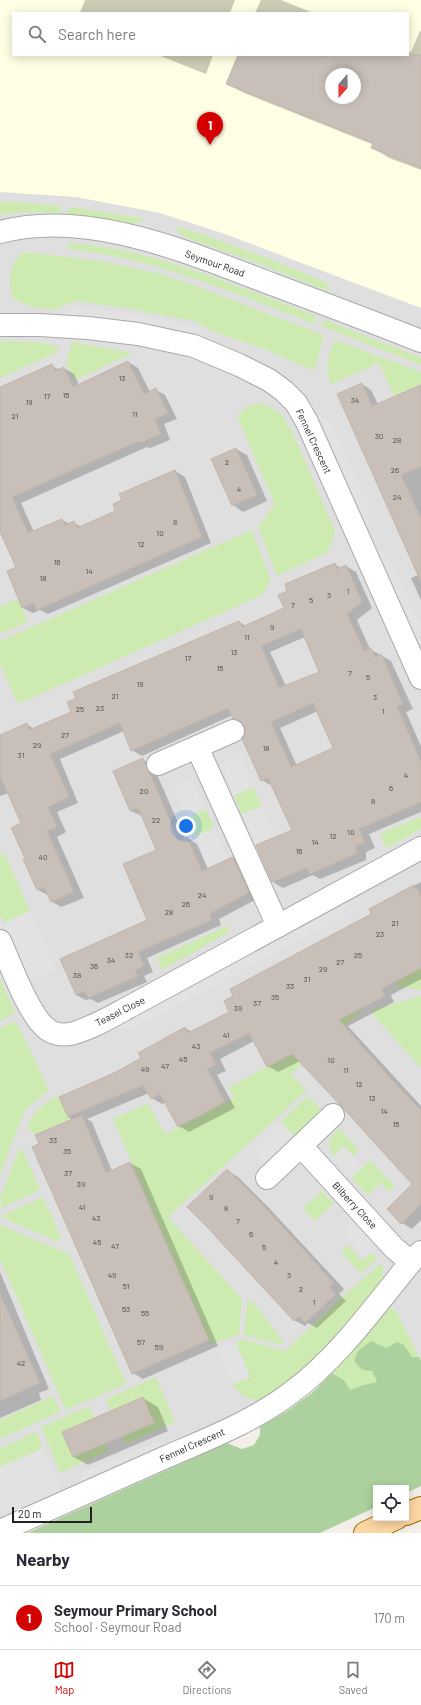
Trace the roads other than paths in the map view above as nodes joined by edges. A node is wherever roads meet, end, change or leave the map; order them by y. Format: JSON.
{"nodes":[{"id":1,"x":0,"y":232,"type":"edge"},
{"id":2,"x":0,"y":325,"type":"edge"},
{"id":3,"x":421,"y":341,"type":"edge"},
{"id":4,"x":421,"y":678,"type":"edge"},
{"id":5,"x":233,"y":731,"type":"dead end"},
{"id":6,"x":197,"y":747,"type":"junction"},
{"id":7,"x":158,"y":764,"type":"dead end"},
{"id":8,"x":421,"y":848,"type":"edge"},
{"id":9,"x":278,"y":926,"type":"junction"},
{"id":10,"x":0,"y":941,"type":"edge"},
{"id":11,"x":333,"y":1115,"type":"dead end"},
{"id":12,"x":301,"y":1146,"type":"junction"},
{"id":13,"x":267,"y":1178,"type":"dead end"},
{"id":14,"x":416,"y":1257,"type":"edge"},
{"id":15,"x":421,"y":1508,"type":"edge"},
{"id":16,"x":409,"y":1513,"type":"edge"},
{"id":17,"x":391,"y":1521,"type":"edge"},
{"id":18,"x":0,"y":1531,"type":"edge"},
{"id":19,"x":365,"y":1533,"type":"edge"}],
"edges":[{"from":1,"to":3,"type":"street","name":"Seymour Road"},
{"from":2,"to":4,"type":"street","name":"Fennel Crescent"},
{"from":5,"to":6,"type":"street"},
{"from":6,"to":7,"type":"street"},
{"from":6,"to":9,"type":"street"},
{"from":8,"to":9,"type":"street","name":"Teasel Close"},
{"from":9,"to":10,"type":"street","name":"Teasel Close"},
{"from":11,"to":12,"type":"street"},
{"from":12,"to":13,"type":"street"},
{"from":12,"to":14,"type":"street","name":"Bilberry Close"},
{"from":14,"to":18,"type":"street","name":"Fennel Crescent"},
{"from":15,"to":16,"type":"main road"},
{"from":17,"to":19,"type":"main road"}]}
